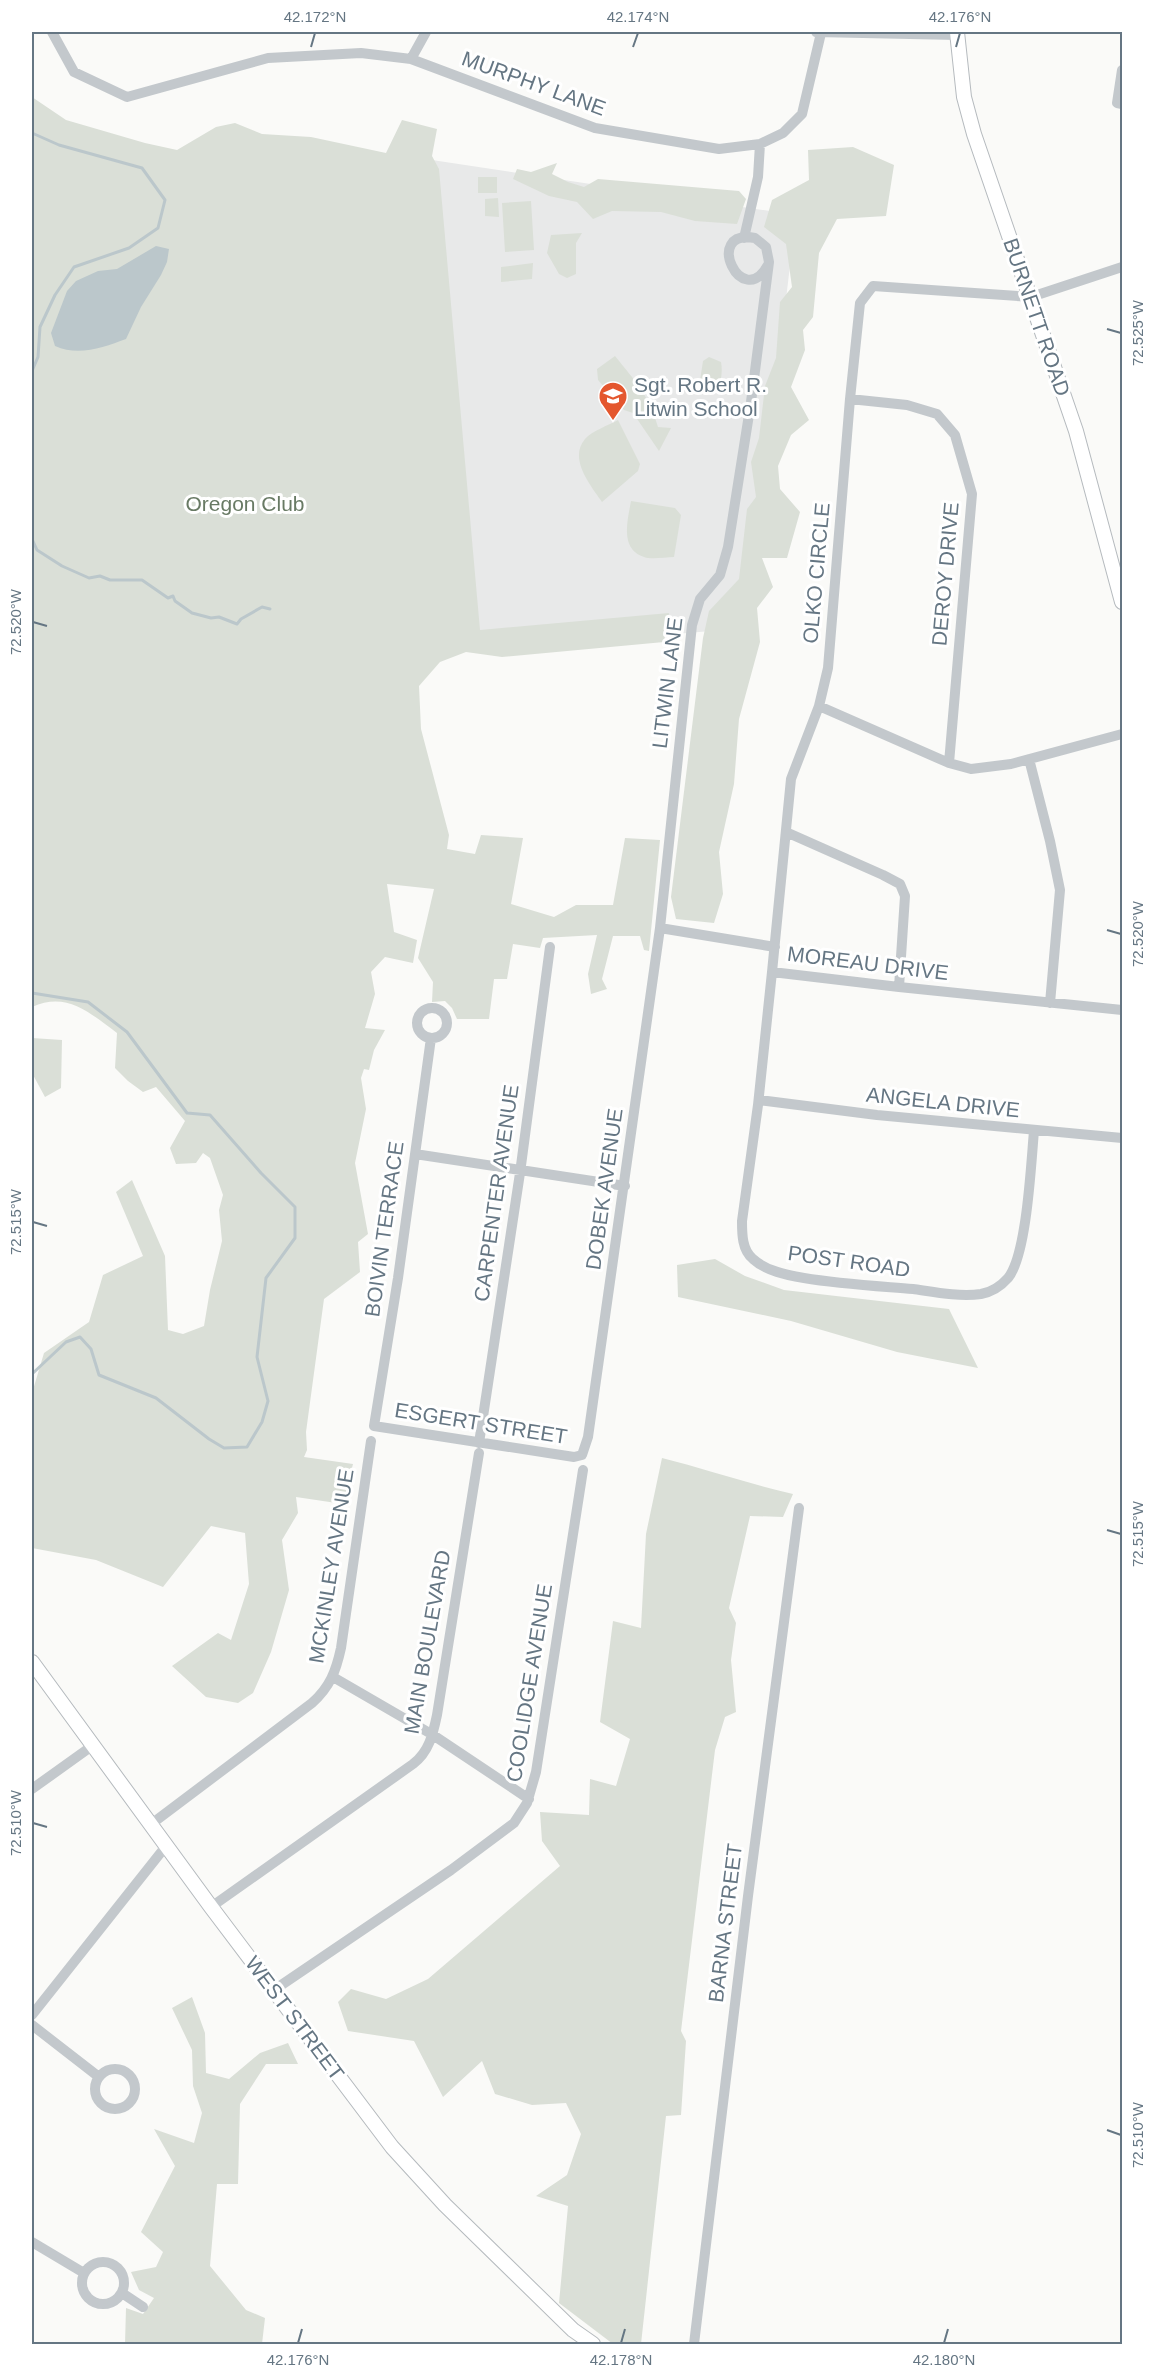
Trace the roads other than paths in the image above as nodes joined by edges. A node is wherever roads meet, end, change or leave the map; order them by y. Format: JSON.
{"nodes":[{"id":1,"x":52,"y":32,"type":"edge"},
{"id":2,"x":426,"y":32,"type":"edge"},
{"id":3,"x":818,"y":32,"type":"edge"},
{"id":4,"x":957,"y":33,"type":"edge"},
{"id":5,"x":411,"y":59,"type":"junction"},
{"id":6,"x":1122,"y":70,"type":"edge"},
{"id":7,"x":1122,"y":104,"type":"edge"},
{"id":8,"x":760,"y":144,"type":"junction"},
{"id":9,"x":744,"y":238,"type":"junction"},
{"id":10,"x":768,"y":265,"type":"junction"},
{"id":11,"x":1122,"y":267,"type":"edge"},
{"id":12,"x":1031,"y":297,"type":"junction"},
{"id":13,"x":850,"y":399,"type":"junction"},
{"id":14,"x":1122,"y":602,"type":"edge"},
{"id":15,"x":819,"y":706,"type":"junction"},
{"id":16,"x":1122,"y":734,"type":"edge"},
{"id":17,"x":1029,"y":759,"type":"junction"},
{"id":18,"x":950,"y":763,"type":"junction"},
{"id":19,"x":786,"y":832,"type":"junction"},
{"id":20,"x":660,"y":928,"type":"junction"},
{"id":21,"x":550,"y":947,"type":"dead end"},
{"id":22,"x":775,"y":947,"type":"junction"},
{"id":23,"x":772,"y":972,"type":"junction"},
{"id":24,"x":899,"y":987,"type":"junction"},
{"id":25,"x":1050,"y":1003,"type":"junction"},
{"id":26,"x":1122,"y":1010,"type":"edge"},
{"id":27,"x":431,"y":1038,"type":"dead end"},
{"id":28,"x":759,"y":1100,"type":"junction"},
{"id":29,"x":1034,"y":1131,"type":"junction"},
{"id":30,"x":1122,"y":1138,"type":"edge"},
{"id":31,"x":415,"y":1154,"type":"junction"},
{"id":32,"x":521,"y":1170,"type":"junction"},
{"id":33,"x":625,"y":1186,"type":"junction"},
{"id":34,"x":374,"y":1426,"type":"joint"},
{"id":35,"x":371,"y":1441,"type":"dead end"},
{"id":36,"x":479,"y":1448,"type":"junction"},
{"id":37,"x":582,"y":1455,"type":"joint"},
{"id":38,"x":583,"y":1470,"type":"dead end"},
{"id":39,"x":799,"y":1508,"type":"dead end"},
{"id":40,"x":32,"y":1662,"type":"edge"},
{"id":41,"x":333,"y":1677,"type":"junction"},
{"id":42,"x":433,"y":1735,"type":"junction"},
{"id":43,"x":92,"y":1746,"type":"junction"},
{"id":44,"x":32,"y":1789,"type":"edge"},
{"id":45,"x":529,"y":1799,"type":"junction"},
{"id":46,"x":150,"y":1825,"type":"junction"},
{"id":47,"x":166,"y":1846,"type":"junction"},
{"id":48,"x":211,"y":1907,"type":"junction"},
{"id":49,"x":273,"y":1990,"type":"junction"},
{"id":50,"x":32,"y":2015,"type":"edge"},
{"id":51,"x":32,"y":2025,"type":"edge"},
{"id":52,"x":99,"y":2077,"type":"dead end"},
{"id":53,"x":32,"y":2242,"type":"edge"},
{"id":54,"x":84,"y":2273,"type":"junction"},
{"id":55,"x":122,"y":2293,"type":"junction"},
{"id":56,"x":143,"y":2307,"type":"dead end"},
{"id":57,"x":593,"y":2344,"type":"edge"},
{"id":58,"x":694,"y":2344,"type":"edge"}],
"edges":[{"from":1,"to":5,"type":"street","name":"MURPHY LANE"},
{"from":2,"to":5,"type":"street"},
{"from":3,"to":4,"type":"street"},
{"from":3,"to":8,"type":"street","name":"MURPHY LANE"},
{"from":4,"to":12,"type":"main road","name":"BURNETT ROAD"},
{"from":5,"to":8,"type":"street","name":"MURPHY LANE"},
{"from":6,"to":7,"type":"street"},
{"from":8,"to":9,"type":"street"},
{"from":9,"to":10,"type":"street"},
{"from":9,"to":10,"type":"street"},
{"from":10,"to":20,"type":"street","name":"LITWIN LANE"},
{"from":11,"to":12,"type":"street"},
{"from":12,"to":13,"type":"street","name":"OLKO CIRCLE"},
{"from":12,"to":14,"type":"main road","name":"BURNETT ROAD"},
{"from":13,"to":15,"type":"street","name":"OLKO CIRCLE"},
{"from":13,"to":18,"type":"street","name":"DEROY DRIVE"},
{"from":15,"to":18,"type":"street"},
{"from":15,"to":19,"type":"street","name":"MOREAU DRIVE"},
{"from":16,"to":17,"type":"street"},
{"from":17,"to":18,"type":"street"},
{"from":17,"to":25,"type":"street"},
{"from":19,"to":22,"type":"street","name":"MOREAU DRIVE"},
{"from":19,"to":24,"type":"street"},
{"from":20,"to":22,"type":"street"},
{"from":20,"to":33,"type":"street","name":"DOBEK AVENUE"},
{"from":21,"to":32,"type":"street","name":"CARPENTER AVENUE"},
{"from":22,"to":23,"type":"street","name":"MOREAU DRIVE"},
{"from":23,"to":24,"type":"street","name":"MOREAU DRIVE"},
{"from":23,"to":28,"type":"street","name":"POST ROAD"},
{"from":24,"to":25,"type":"street","name":"MOREAU DRIVE"},
{"from":25,"to":26,"type":"street","name":"MOREAU DRIVE"},
{"from":27,"to":31,"type":"street","name":"BOIVIN TERRACE"},
{"from":28,"to":29,"type":"street","name":"ANGELA DRIVE"},
{"from":28,"to":29,"type":"street","name":"POST ROAD"},
{"from":29,"to":30,"type":"street","name":"ANGELA DRIVE"},
{"from":31,"to":32,"type":"street"},
{"from":31,"to":34,"type":"street","name":"BOIVIN TERRACE"},
{"from":32,"to":33,"type":"street"},
{"from":32,"to":36,"type":"street","name":"CARPENTER AVENUE"},
{"from":33,"to":37,"type":"street","name":"DOBEK AVENUE"},
{"from":34,"to":36,"type":"street","name":"ESGERT STREET"},
{"from":35,"to":41,"type":"street","name":"MCKINLEY AVENUE"},
{"from":36,"to":37,"type":"street","name":"ESGERT STREET"},
{"from":36,"to":42,"type":"street","name":"MAIN BOULEVARD"},
{"from":38,"to":45,"type":"street","name":"COOLIDGE AVENUE"},
{"from":39,"to":58,"type":"street","name":"BARNA STREET"},
{"from":40,"to":43,"type":"main road","name":"WEST STREET"},
{"from":41,"to":42,"type":"street"},
{"from":41,"to":46,"type":"street","name":"MCKINLEY AVENUE"},
{"from":42,"to":45,"type":"street"},
{"from":42,"to":48,"type":"street","name":"MAIN BOULEVARD"},
{"from":43,"to":44,"type":"street"},
{"from":43,"to":46,"type":"main road","name":"WEST STREET"},
{"from":45,"to":49,"type":"street","name":"COOLIDGE AVENUE"},
{"from":46,"to":47,"type":"main road","name":"WEST STREET"},
{"from":47,"to":48,"type":"main road","name":"WEST STREET"},
{"from":47,"to":50,"type":"street"},
{"from":48,"to":49,"type":"main road","name":"WEST STREET"},
{"from":49,"to":57,"type":"main road","name":"WEST STREET"},
{"from":51,"to":52,"type":"street"},
{"from":53,"to":54,"type":"street"},
{"from":54,"to":55,"type":"street"},
{"from":54,"to":55,"type":"street"},
{"from":55,"to":56,"type":"street"}]}
